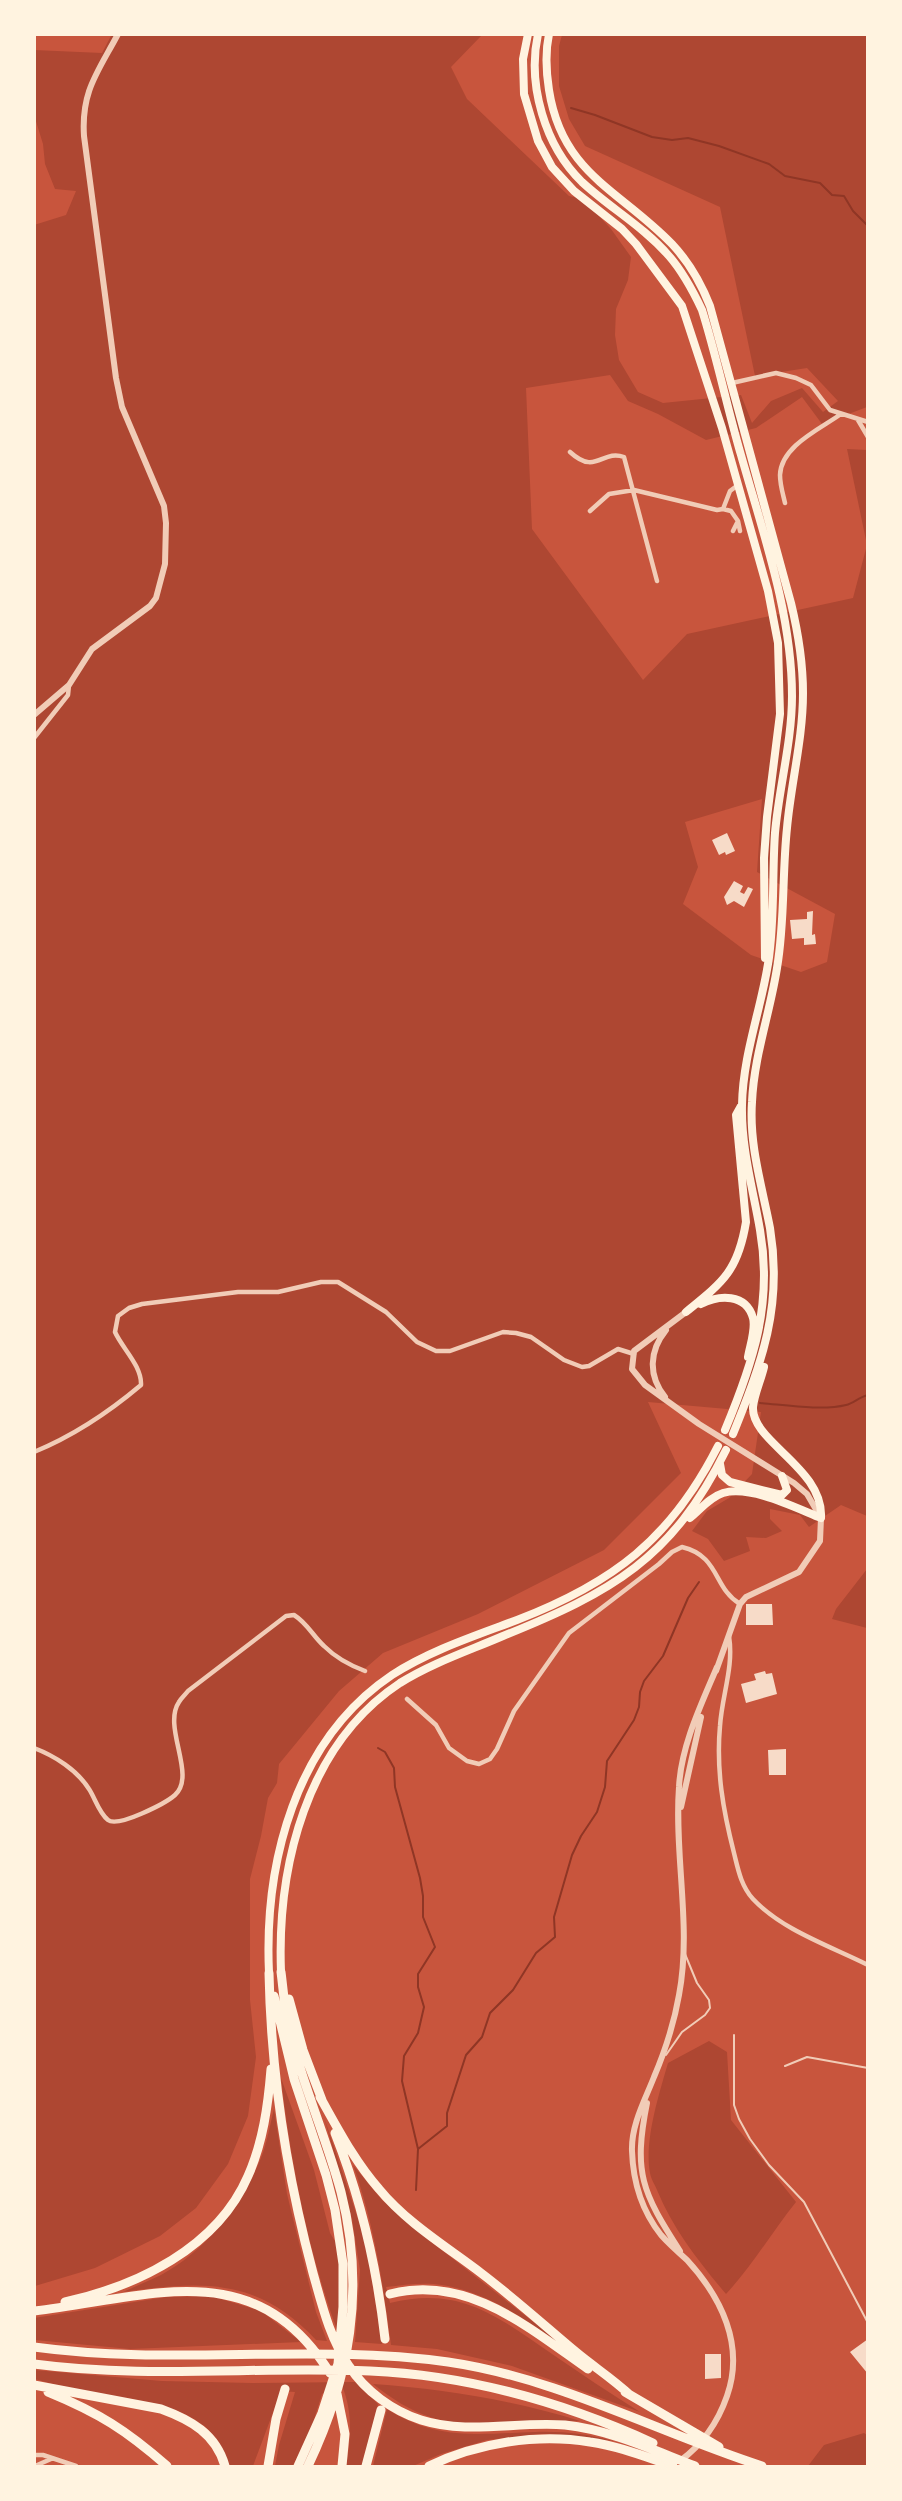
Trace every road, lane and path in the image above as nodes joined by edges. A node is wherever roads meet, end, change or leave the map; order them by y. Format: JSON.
{"nodes":[{"id":1,"x":118,"y":34,"type":"edge"},
{"id":2,"x":528,"y":34,"type":"edge"},
{"id":3,"x":538,"y":34,"type":"edge"},
{"id":4,"x":549,"y":34,"type":"edge"},
{"id":5,"x":732,"y":382,"type":"junction"},
{"id":6,"x":841,"y":414,"type":"junction"},
{"id":7,"x":858,"y":420,"type":"junction"},
{"id":8,"x":867,"y":422,"type":"edge"},
{"id":9,"x":867,"y":437,"type":"edge"},
{"id":10,"x":570,"y":452,"type":"dead end"},
{"id":11,"x":738,"y":485,"type":"junction"},
{"id":12,"x":634,"y":490,"type":"junction"},
{"id":13,"x":785,"y":503,"type":"dead end"},
{"id":14,"x":723,"y":509,"type":"junction"},
{"id":15,"x":590,"y":511,"type":"dead end"},
{"id":16,"x":738,"y":521,"type":"junction"},
{"id":17,"x":733,"y":531,"type":"dead end"},
{"id":18,"x":740,"y":531,"type":"dead end"},
{"id":19,"x":657,"y":581,"type":"dead end"},
{"id":20,"x":69,"y":685,"type":"junction"},
{"id":21,"x":34,"y":715,"type":"edge"},
{"id":22,"x":34,"y":738,"type":"edge"},
{"id":23,"x":767,"y":972,"type":"junction"},
{"id":24,"x":742,"y":1104,"type":"junction"},
{"id":25,"x":687,"y":1312,"type":"junction"},
{"id":26,"x":672,"y":1323,"type":"junction"},
{"id":27,"x":770,"y":1326,"type":"junction"},
{"id":28,"x":633,"y":1354,"type":"junction"},
{"id":29,"x":750,"y":1368,"type":"junction"},
{"id":30,"x":669,"y":1402,"type":"junction"},
{"id":31,"x":725,"y":1430,"type":"dead end"},
{"id":32,"x":734,"y":1434,"type":"dead end"},
{"id":33,"x":717,"y":1446,"type":"dead end"},
{"id":34,"x":726,"y":1450,"type":"dead end"},
{"id":35,"x":34,"y":1452,"type":"edge"},
{"id":36,"x":720,"y":1464,"type":"junction"},
{"id":37,"x":782,"y":1476,"type":"junction"},
{"id":38,"x":822,"y":1518,"type":"junction"},
{"id":39,"x":675,"y":1531,"type":"junction"},
{"id":40,"x":740,"y":1604,"type":"junction"},
{"id":41,"x":728,"y":1634,"type":"junction"},
{"id":42,"x":365,"y":1671,"type":"dead end"},
{"id":43,"x":407,"y":1699,"type":"dead end"},
{"id":44,"x":34,"y":1748,"type":"edge"},
{"id":45,"x":684,"y":1949,"type":"junction"},
{"id":46,"x":867,"y":1965,"type":"edge"},
{"id":47,"x":281,"y":1972,"type":"junction"},
{"id":48,"x":269,"y":1973,"type":"junction"},
{"id":49,"x":734,"y":2035,"type":"dead end"},
{"id":50,"x":273,"y":2055,"type":"junction"},
{"id":51,"x":659,"y":2065,"type":"junction"},
{"id":52,"x":785,"y":2066,"type":"dead end"},
{"id":53,"x":867,"y":2068,"type":"edge"},
{"id":54,"x":320,"y":2097,"type":"junction"},
{"id":55,"x":390,"y":2294,"type":"dead end"},
{"id":56,"x":34,"y":2310,"type":"edge"},
{"id":57,"x":867,"y":2323,"type":"edge"},
{"id":58,"x":385,"y":2339,"type":"dead end"},
{"id":59,"x":34,"y":2347,"type":"edge"},
{"id":60,"x":34,"y":2364,"type":"edge"},
{"id":61,"x":34,"y":2386,"type":"edge"},
{"id":62,"x":285,"y":2389,"type":"dead end"},
{"id":63,"x":630,"y":2395,"type":"junction"},
{"id":64,"x":381,"y":2410,"type":"dead end"},
{"id":65,"x":35,"y":2455,"type":"edge"},
{"id":66,"x":53,"y":2458,"type":"junction"},
{"id":67,"x":739,"y":2459,"type":"junction"},
{"id":68,"x":34,"y":2466,"type":"edge"},
{"id":69,"x":76,"y":2466,"type":"edge"},
{"id":70,"x":167,"y":2466,"type":"edge"},
{"id":71,"x":225,"y":2466,"type":"edge"},
{"id":72,"x":268,"y":2466,"type":"edge"},
{"id":73,"x":298,"y":2466,"type":"edge"},
{"id":74,"x":308,"y":2466,"type":"edge"},
{"id":75,"x":342,"y":2466,"type":"edge"},
{"id":76,"x":367,"y":2466,"type":"edge"},
{"id":77,"x":429,"y":2466,"type":"edge"},
{"id":78,"x":673,"y":2466,"type":"edge"},
{"id":79,"x":696,"y":2466,"type":"edge"},
{"id":80,"x":762,"y":2466,"type":"edge"}],
"edges":[{"from":1,"to":20,"type":"street"},
{"from":2,"to":11,"type":"main road"},
{"from":3,"to":23,"type":"main road"},
{"from":4,"to":5,"type":"main road"},
{"from":5,"to":6,"type":"street"},
{"from":5,"to":27,"type":"main road"},
{"from":6,"to":7,"type":"street"},
{"from":6,"to":13,"type":"street"},
{"from":7,"to":8,"type":"street"},
{"from":7,"to":9,"type":"street"},
{"from":10,"to":12,"type":"street"},
{"from":11,"to":14,"type":"street"},
{"from":11,"to":23,"type":"main road"},
{"from":12,"to":14,"type":"street"},
{"from":12,"to":15,"type":"street"},
{"from":12,"to":19,"type":"street"},
{"from":14,"to":16,"type":"street"},
{"from":16,"to":17,"type":"street"},
{"from":16,"to":18,"type":"street"},
{"from":20,"to":21,"type":"street"},
{"from":20,"to":22,"type":"street"},
{"from":23,"to":24,"type":"main road"},
{"from":24,"to":25,"type":"main road"},
{"from":24,"to":29,"type":"main road"},
{"from":25,"to":26,"type":"street"},
{"from":25,"to":29,"type":"main road"},
{"from":26,"to":28,"type":"street"},
{"from":26,"to":30,"type":"street"},
{"from":27,"to":32,"type":"main road"},
{"from":27,"to":38,"type":"main road"},
{"from":28,"to":30,"type":"street"},
{"from":28,"to":35,"type":"street"},
{"from":29,"to":31,"type":"main road"},
{"from":30,"to":37,"type":"street"},
{"from":33,"to":48,"type":"main road"},
{"from":34,"to":36,"type":"main road"},
{"from":36,"to":37,"type":"main road"},
{"from":36,"to":39,"type":"main road"},
{"from":37,"to":38,"type":"street"},
{"from":38,"to":39,"type":"main road"},
{"from":38,"to":40,"type":"street"},
{"from":39,"to":47,"type":"main road"},
{"from":40,"to":41,"type":"street"},
{"from":40,"to":43,"type":"street"},
{"from":41,"to":45,"type":"street"},
{"from":41,"to":46,"type":"street"},
{"from":42,"to":44,"type":"street"},
{"from":45,"to":51,"type":"street"},
{"from":45,"to":51,"type":"lane"},
{"from":47,"to":54,"type":"highway"},
{"from":47,"to":74,"type":"highway"},
{"from":48,"to":50,"type":"highway"},
{"from":48,"to":73,"type":"highway"},
{"from":49,"to":57,"type":"lane"},
{"from":50,"to":56,"type":"highway"},
{"from":50,"to":79,"type":"highway"},
{"from":51,"to":78,"type":"street"},
{"from":52,"to":53,"type":"lane"},
{"from":54,"to":58,"type":"highway"},
{"from":54,"to":63,"type":"highway"},
{"from":55,"to":63,"type":"highway"},
{"from":56,"to":75,"type":"highway"},
{"from":59,"to":67,"type":"highway"},
{"from":60,"to":79,"type":"highway"},
{"from":61,"to":70,"type":"highway"},
{"from":61,"to":71,"type":"highway"},
{"from":62,"to":72,"type":"highway"},
{"from":63,"to":67,"type":"highway"},
{"from":64,"to":76,"type":"highway"},
{"from":65,"to":66,"type":"street"},
{"from":66,"to":68,"type":"street"},
{"from":66,"to":69,"type":"street"},
{"from":67,"to":80,"type":"highway"},
{"from":77,"to":78,"type":"highway"}]}
